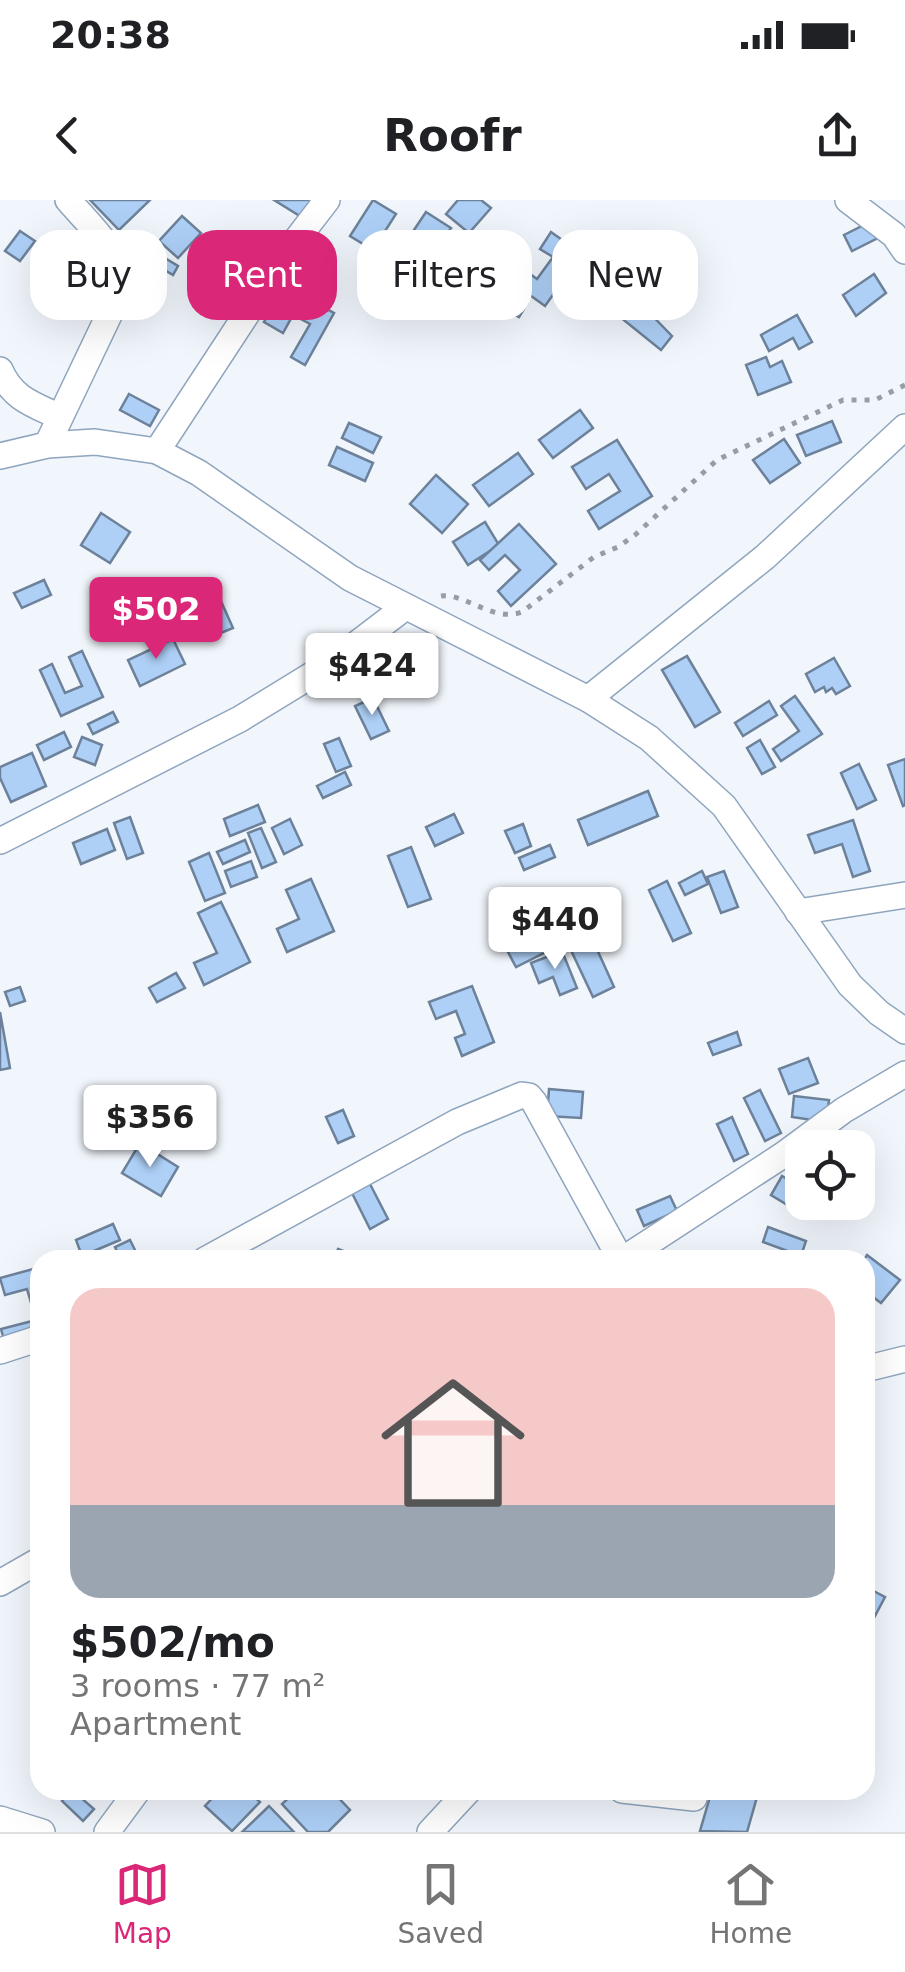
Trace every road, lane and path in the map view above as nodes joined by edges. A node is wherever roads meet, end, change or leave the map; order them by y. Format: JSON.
{"nodes":[{"id":1,"x":68,"y":200,"type":"edge"},
{"id":2,"x":327,"y":200,"type":"edge"},
{"id":3,"x":848,"y":200,"type":"edge"},
{"id":4,"x":905,"y":252,"type":"edge"},
{"id":5,"x":0,"y":370,"type":"edge"},
{"id":6,"x":905,"y":385,"type":"edge"},
{"id":7,"x":58,"y":416,"type":"junction"},
{"id":8,"x":905,"y":427,"type":"edge"},
{"id":9,"x":47,"y":445,"type":"junction"},
{"id":10,"x":158,"y":451,"type":"junction"},
{"id":11,"x":0,"y":456,"type":"edge"},
{"id":12,"x":408,"y":610,"type":"junction"},
{"id":13,"x":588,"y":699,"type":"junction"},
{"id":14,"x":0,"y":841,"type":"edge"},
{"id":15,"x":905,"y":895,"type":"edge"},
{"id":16,"x":798,"y":912,"type":"junction"},
{"id":17,"x":905,"y":1031,"type":"edge"},
{"id":18,"x":905,"y":1074,"type":"edge"},
{"id":19,"x":224,"y":1250,"type":"edge"},
{"id":20,"x":616,"y":1250,"type":"edge"},
{"id":21,"x":637,"y":1250,"type":"edge"},
{"id":22,"x":30,"y":1341,"type":"edge"},
{"id":23,"x":0,"y":1351,"type":"edge"},
{"id":24,"x":905,"y":1360,"type":"edge"},
{"id":25,"x":875,"y":1367,"type":"edge"},
{"id":26,"x":30,"y":1566,"type":"edge"},
{"id":27,"x":0,"y":1583,"type":"edge"},
{"id":28,"x":131,"y":1800,"type":"edge"},
{"id":29,"x":460,"y":1800,"type":"edge"},
{"id":30,"x":0,"y":1820,"type":"edge"},
{"id":31,"x":42,"y":1832,"type":"edge"},
{"id":32,"x":107,"y":1832,"type":"edge"},
{"id":33,"x":430,"y":1832,"type":"edge"}],
"edges":[{"from":1,"to":7,"type":"street"},
{"from":2,"to":10,"type":"street"},
{"from":3,"to":4,"type":"street"},
{"from":5,"to":7,"type":"street"},
{"from":6,"to":12,"type":"path"},
{"from":7,"to":9,"type":"street"},
{"from":8,"to":13,"type":"street"},
{"from":9,"to":10,"type":"street"},
{"from":9,"to":11,"type":"street"},
{"from":10,"to":12,"type":"street"},
{"from":12,"to":13,"type":"street"},
{"from":12,"to":14,"type":"street"},
{"from":13,"to":16,"type":"street"},
{"from":15,"to":16,"type":"street"},
{"from":16,"to":17,"type":"street"},
{"from":18,"to":21,"type":"street"},
{"from":19,"to":20,"type":"street"},
{"from":22,"to":23,"type":"street"},
{"from":24,"to":25,"type":"street"},
{"from":26,"to":27,"type":"street"},
{"from":28,"to":32,"type":"street"},
{"from":29,"to":33,"type":"street"},
{"from":30,"to":31,"type":"street"}]}
